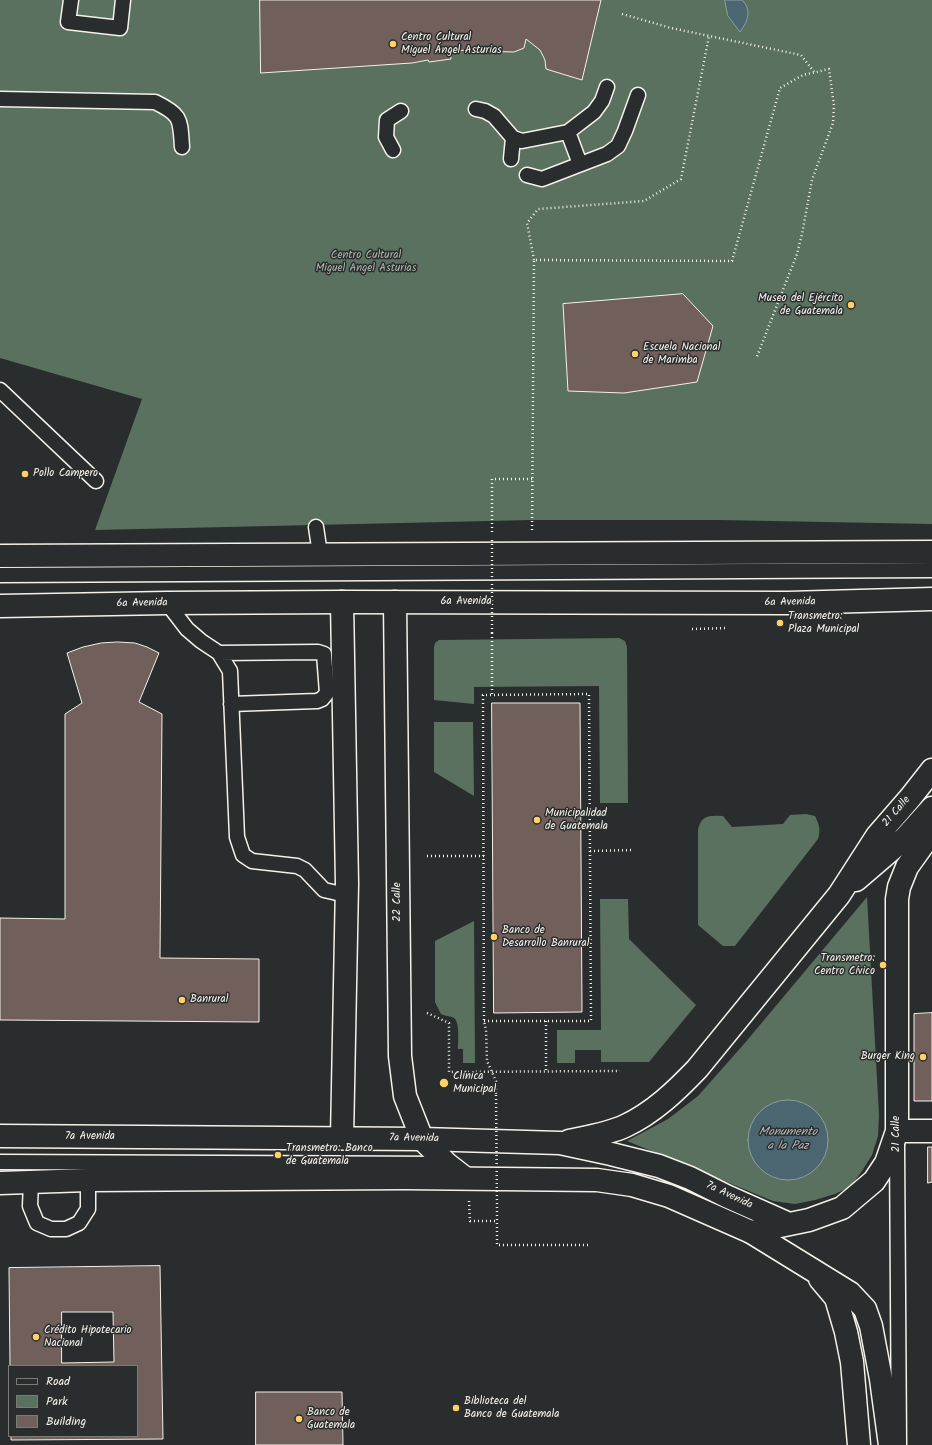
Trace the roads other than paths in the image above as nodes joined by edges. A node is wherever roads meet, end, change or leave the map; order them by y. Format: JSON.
{"nodes":[{"id":1,"x":71,"y":0,"type":"edge"},
{"id":2,"x":123,"y":0,"type":"edge"},
{"id":3,"x":607,"y":87,"type":"dead end"},
{"id":4,"x":638,"y":96,"type":"dead end"},
{"id":5,"x":0,"y":99,"type":"edge"},
{"id":6,"x":476,"y":109,"type":"dead end"},
{"id":7,"x":400,"y":111,"type":"dead end"},
{"id":8,"x":568,"y":132,"type":"junction"},
{"id":9,"x":513,"y":138,"type":"junction"},
{"id":10,"x":182,"y":147,"type":"dead end"},
{"id":11,"x":394,"y":150,"type":"dead end"},
{"id":12,"x":511,"y":159,"type":"dead end"},
{"id":13,"x":580,"y":164,"type":"junction"},
{"id":14,"x":527,"y":175,"type":"dead end"},
{"id":15,"x":0,"y":390,"type":"edge"},
{"id":16,"x":96,"y":480,"type":"dead end"},
{"id":17,"x":316,"y":527,"type":"dead end"},
{"id":18,"x":932,"y":552,"type":"edge"},
{"id":19,"x":320,"y":554,"type":"junction"},
{"id":20,"x":0,"y":556,"type":"edge"},
{"id":21,"x":932,"y":570,"type":"edge"},
{"id":22,"x":0,"y":574,"type":"edge"},
{"id":23,"x":932,"y":599,"type":"edge"},
{"id":24,"x":342,"y":602,"type":"junction"},
{"id":25,"x":395,"y":602,"type":"junction"},
{"id":26,"x":167,"y":603,"type":"junction"},
{"id":27,"x":0,"y":606,"type":"edge"},
{"id":28,"x":219,"y":653,"type":"junction"},
{"id":29,"x":231,"y":704,"type":"junction"},
{"id":30,"x":932,"y":770,"type":"edge"},
{"id":31,"x":932,"y":808,"type":"edge"},
{"id":32,"x":932,"y":832,"type":"edge"},
{"id":33,"x":924,"y":854,"type":"edge"},
{"id":34,"x":346,"y":895,"type":"junction"},
{"id":35,"x":839,"y":895,"type":"junction"},
{"id":36,"x":897,"y":1131,"type":"junction"},
{"id":37,"x":932,"y":1131,"type":"edge"},
{"id":38,"x":0,"y":1136,"type":"edge"},
{"id":39,"x":342,"y":1138,"type":"junction"},
{"id":40,"x":422,"y":1138,"type":"junction"},
{"id":41,"x":560,"y":1143,"type":"junction"},
{"id":42,"x":0,"y":1162,"type":"edge"},
{"id":43,"x":448,"y":1164,"type":"junction"},
{"id":44,"x":466,"y":1178,"type":"junction"},
{"id":45,"x":88,"y":1180,"type":"junction"},
{"id":46,"x":30,"y":1182,"type":"junction"},
{"id":47,"x":0,"y":1183,"type":"edge"},
{"id":48,"x":789,"y":1224,"type":"junction"},
{"id":49,"x":751,"y":1232,"type":"junction"},
{"id":50,"x":810,"y":1267,"type":"junction"},
{"id":51,"x":859,"y":1445,"type":"edge"},
{"id":52,"x":890,"y":1445,"type":"edge"},
{"id":53,"x":899,"y":1445,"type":"edge"}],
"edges":[{"from":1,"to":2,"type":"lane"},
{"from":3,"to":8,"type":"lane"},
{"from":4,"to":13,"type":"lane"},
{"from":5,"to":10,"type":"lane"},
{"from":6,"to":9,"type":"lane"},
{"from":7,"to":11,"type":"lane"},
{"from":8,"to":9,"type":"lane"},
{"from":8,"to":13,"type":"lane"},
{"from":9,"to":12,"type":"lane"},
{"from":13,"to":14,"type":"lane"},
{"from":15,"to":16,"type":"lane"},
{"from":17,"to":19,"type":"lane"},
{"from":18,"to":19,"type":"main road"},
{"from":19,"to":20,"type":"main road"},
{"from":21,"to":22,"type":"lane"},
{"from":23,"to":25,"type":"main road","name":"6a Avenida"},
{"from":24,"to":25,"type":"main road","name":"6a Avenida"},
{"from":24,"to":26,"type":"main road","name":"6a Avenida"},
{"from":24,"to":34,"type":"main road"},
{"from":25,"to":40,"type":"main road","name":"22 Calle"},
{"from":26,"to":27,"type":"main road","name":"6a Avenida"},
{"from":26,"to":28,"type":"lane"},
{"from":28,"to":29,"type":"lane"},
{"from":28,"to":29,"type":"lane"},
{"from":29,"to":34,"type":"lane"},
{"from":30,"to":35,"type":"main road","name":"21 Calle"},
{"from":31,"to":35,"type":"main road"},
{"from":32,"to":33,"type":"main road","name":"21 Calle"},
{"from":33,"to":36,"type":"main road","name":"21 Calle"},
{"from":34,"to":39,"type":"main road"},
{"from":35,"to":41,"type":"main road","name":"21 Calle"},
{"from":36,"to":37,"type":"main road"},
{"from":36,"to":48,"type":"main road"},
{"from":36,"to":53,"type":"lane","name":"21 Calle"},
{"from":38,"to":39,"type":"main road","name":"7a Avenida"},
{"from":39,"to":40,"type":"main road","name":"7a Avenida"},
{"from":40,"to":41,"type":"main road","name":"7a Avenida"},
{"from":40,"to":43,"type":"main road","name":"22 Calle"},
{"from":41,"to":48,"type":"main road","name":"7a Avenida"},
{"from":42,"to":43,"type":"lane"},
{"from":43,"to":44,"type":"main road","name":"22 Calle"},
{"from":44,"to":45,"type":"main road","name":"7a Avenida"},
{"from":44,"to":49,"type":"main road","name":"7a Avenida"},
{"from":45,"to":46,"type":"main road","name":"7a Avenida"},
{"from":45,"to":46,"type":"lane"},
{"from":46,"to":47,"type":"main road","name":"7a Avenida"},
{"from":48,"to":49,"type":"main road"},
{"from":49,"to":50,"type":"main road"},
{"from":50,"to":51,"type":"main road"},
{"from":50,"to":52,"type":"main road"}]}
